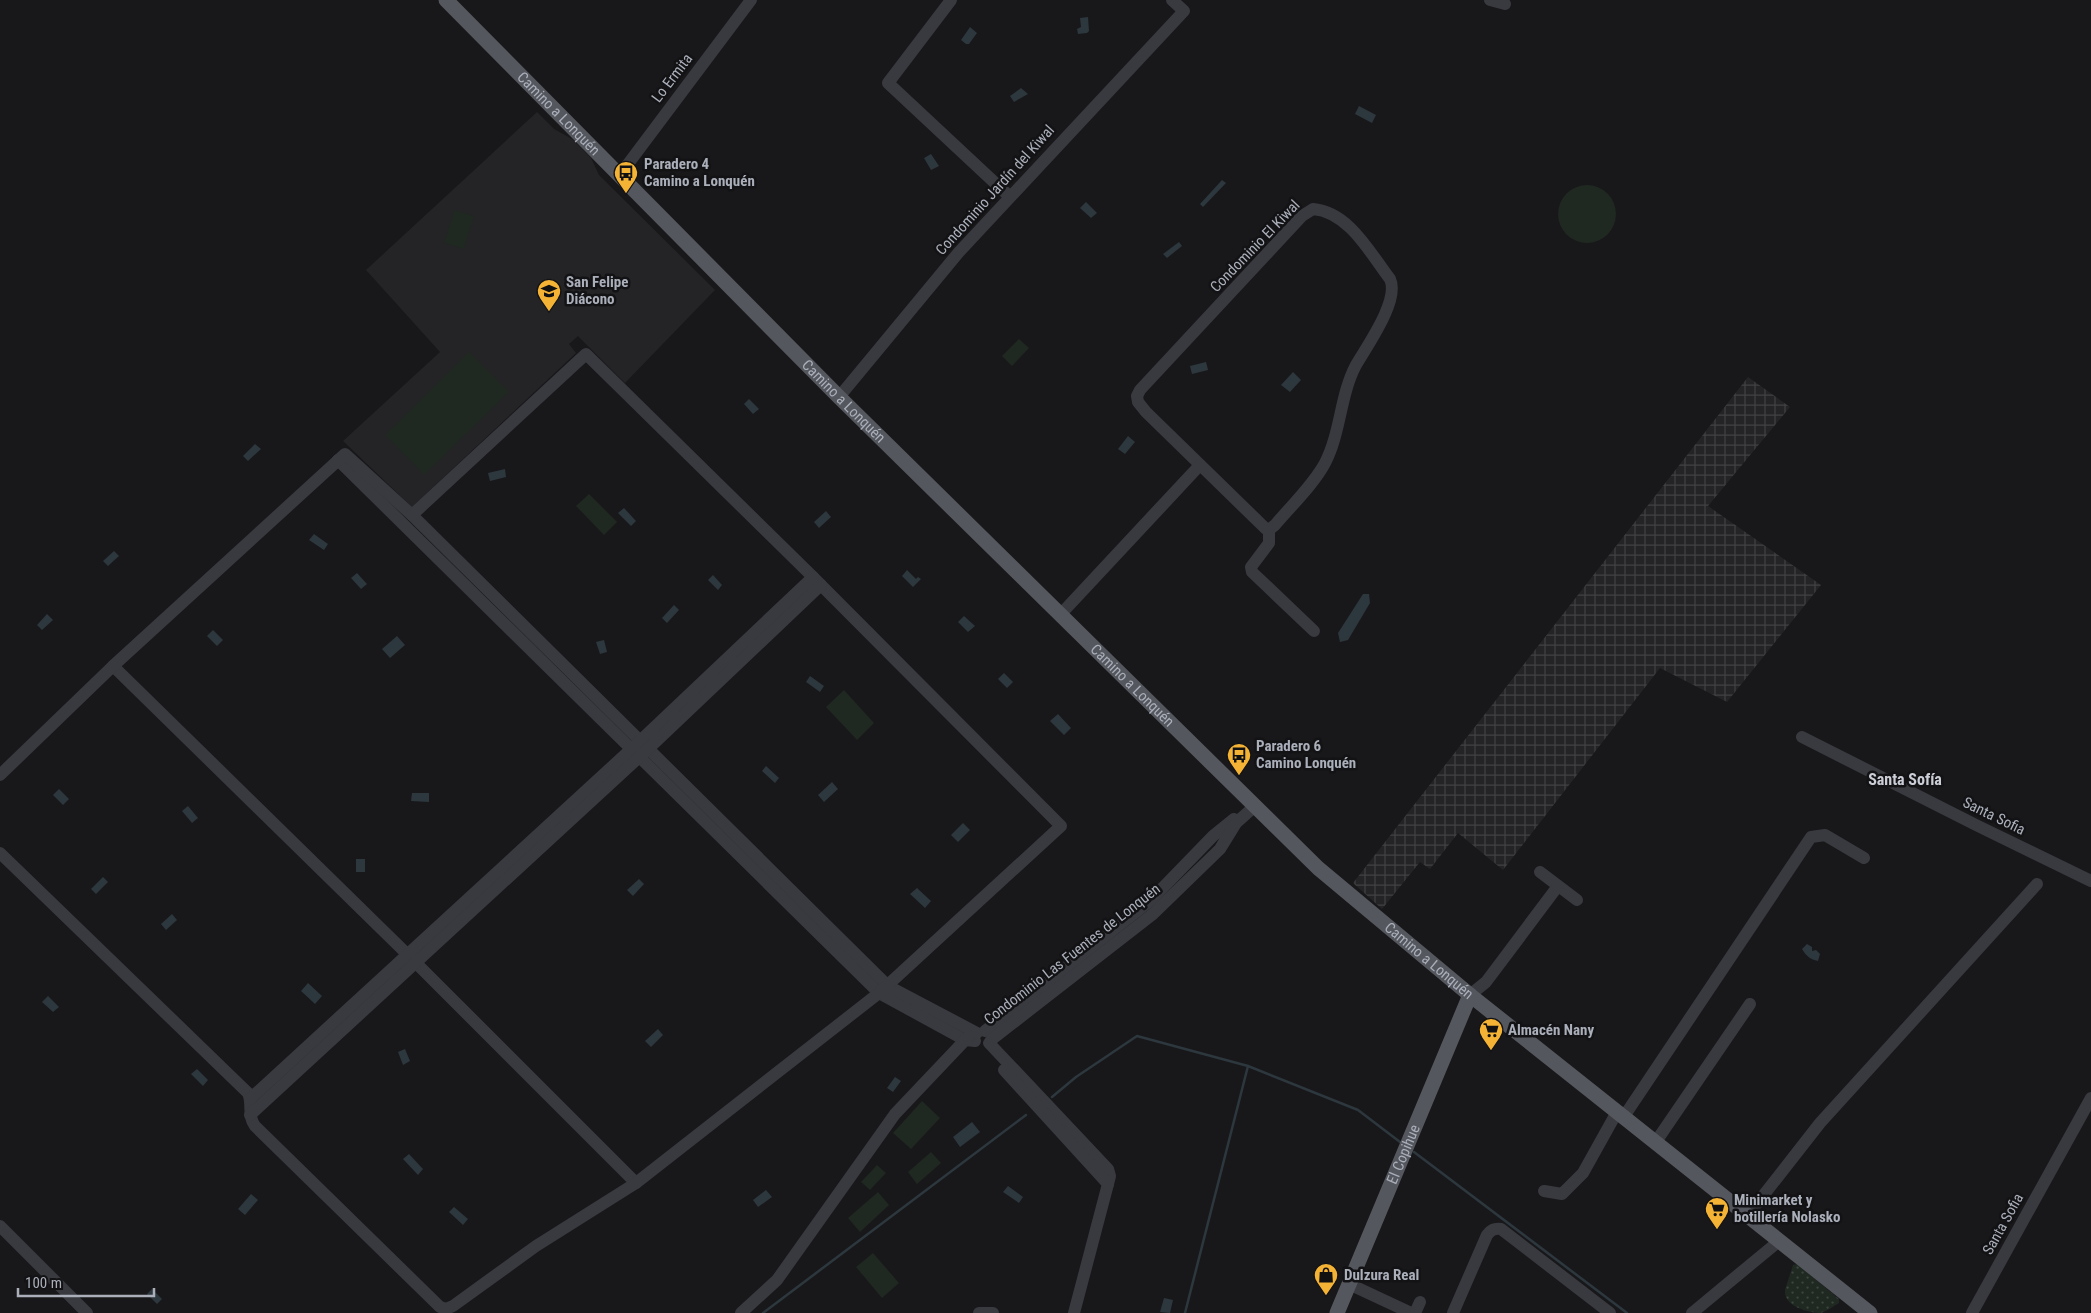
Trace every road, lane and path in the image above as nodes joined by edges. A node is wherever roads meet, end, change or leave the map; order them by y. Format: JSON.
{"nodes":[{"id":1,"x":446,"y":0,"type":"edge"},
{"id":2,"x":751,"y":0,"type":"edge"},
{"id":3,"x":951,"y":0,"type":"edge"},
{"id":4,"x":1172,"y":0,"type":"edge"},
{"id":5,"x":1490,"y":0,"type":"edge"},
{"id":6,"x":1505,"y":4,"type":"dead end"},
{"id":7,"x":619,"y":176,"type":"junction"},
{"id":8,"x":1009,"y":196,"type":"junction"},
{"id":9,"x":839,"y":397,"type":"junction"},
{"id":10,"x":341,"y":457,"type":"junction"},
{"id":11,"x":1200,"y":466,"type":"junction"},
{"id":12,"x":412,"y":515,"type":"junction"},
{"id":13,"x":1269,"y":529,"type":"junction"},
{"id":14,"x":817,"y":581,"type":"junction"},
{"id":15,"x":1060,"y":614,"type":"junction"},
{"id":16,"x":1314,"y":631,"type":"dead end"},
{"id":17,"x":114,"y":666,"type":"junction"},
{"id":18,"x":1802,"y":737,"type":"dead end"},
{"id":19,"x":639,"y":749,"type":"junction"},
{"id":20,"x":0,"y":775,"type":"edge"},
{"id":21,"x":1253,"y":804,"type":"junction"},
{"id":22,"x":0,"y":853,"type":"edge"},
{"id":23,"x":1864,"y":858,"type":"dead end"},
{"id":24,"x":1540,"y":872,"type":"dead end"},
{"id":25,"x":2091,"y":881,"type":"edge"},
{"id":26,"x":2037,"y":884,"type":"dead end"},
{"id":27,"x":1558,"y":886,"type":"junction"},
{"id":28,"x":1577,"y":900,"type":"dead end"},
{"id":29,"x":411,"y":958,"type":"junction"},
{"id":30,"x":884,"y":989,"type":"junction"},
{"id":31,"x":1470,"y":994,"type":"junction"},
{"id":32,"x":1750,"y":1004,"type":"dead end"},
{"id":33,"x":980,"y":1038,"type":"junction"},
{"id":34,"x":2091,"y":1098,"type":"edge"},
{"id":35,"x":250,"y":1099,"type":"junction"},
{"id":36,"x":250,"y":1115,"type":"junction"},
{"id":37,"x":1620,"y":1115,"type":"junction"},
{"id":38,"x":1654,"y":1143,"type":"junction"},
{"id":39,"x":636,"y":1183,"type":"junction"},
{"id":40,"x":1544,"y":1191,"type":"dead end"},
{"id":41,"x":1748,"y":1215,"type":"junction"},
{"id":42,"x":0,"y":1226,"type":"edge"},
{"id":43,"x":1779,"y":1241,"type":"junction"},
{"id":44,"x":1349,"y":1284,"type":"junction"},
{"id":45,"x":87,"y":1313,"type":"edge"},
{"id":46,"x":741,"y":1313,"type":"edge"},
{"id":47,"x":978,"y":1313,"type":"edge"},
{"id":48,"x":993,"y":1313,"type":"edge"},
{"id":49,"x":1074,"y":1313,"type":"edge"},
{"id":50,"x":1337,"y":1313,"type":"edge"},
{"id":51,"x":1411,"y":1313,"type":"edge"},
{"id":52,"x":1453,"y":1313,"type":"edge"},
{"id":53,"x":1610,"y":1313,"type":"edge"},
{"id":54,"x":1692,"y":1313,"type":"edge"},
{"id":55,"x":1870,"y":1313,"type":"edge"},
{"id":56,"x":1972,"y":1313,"type":"edge"}],
"edges":[{"from":1,"to":7,"type":"main road","name":"Camino a Lonquén"},
{"from":2,"to":7,"type":"street","name":"Lo Ermita"},
{"from":3,"to":8,"type":"street"},
{"from":4,"to":8,"type":"street","name":"Condominio Jardín del Kiwal"},
{"from":5,"to":6,"type":"street"},
{"from":7,"to":9,"type":"main road","name":"Camino a Lonquén"},
{"from":8,"to":9,"type":"street","name":"Condominio Jardín del Kiwal"},
{"from":9,"to":15,"type":"main road","name":"Camino a Lonquén"},
{"from":10,"to":12,"type":"street"},
{"from":10,"to":17,"type":"street"},
{"from":10,"to":19,"type":"street"},
{"from":11,"to":13,"type":"street","name":"Condominio El Kiwal"},
{"from":11,"to":13,"type":"street","name":"Condominio El Kiwal"},
{"from":11,"to":15,"type":"street"},
{"from":12,"to":14,"type":"street"},
{"from":12,"to":19,"type":"street"},
{"from":13,"to":16,"type":"street"},
{"from":14,"to":19,"type":"street"},
{"from":14,"to":30,"type":"street"},
{"from":15,"to":21,"type":"main road","name":"Camino a Lonquén"},
{"from":17,"to":20,"type":"street"},
{"from":17,"to":29,"type":"street"},
{"from":18,"to":25,"type":"street","name":"Santa Sofia"},
{"from":19,"to":29,"type":"street"},
{"from":19,"to":30,"type":"street"},
{"from":21,"to":31,"type":"main road","name":"Camino a Lonquén"},
{"from":21,"to":33,"type":"street","name":"Condominio Las Fuentes de Lonquén"},
{"from":22,"to":35,"type":"street"},
{"from":23,"to":37,"type":"street"},
{"from":24,"to":27,"type":"street"},
{"from":26,"to":41,"type":"street"},
{"from":27,"to":28,"type":"street"},
{"from":27,"to":31,"type":"street"},
{"from":29,"to":35,"type":"street"},
{"from":29,"to":36,"type":"street"},
{"from":29,"to":39,"type":"street"},
{"from":30,"to":33,"type":"street"},
{"from":30,"to":39,"type":"street"},
{"from":31,"to":37,"type":"main road","name":"Camino a Lonquén"},
{"from":31,"to":44,"type":"main road","name":"El Copihue"},
{"from":32,"to":38,"type":"street"},
{"from":33,"to":46,"type":"street","name":"Condominio Las Fuentes de Lonquén"},
{"from":33,"to":49,"type":"street"},
{"from":34,"to":56,"type":"street","name":"Santa Sofia"},
{"from":35,"to":36,"type":"street"},
{"from":36,"to":39,"type":"street"},
{"from":37,"to":38,"type":"main road","name":"Camino a Lonquén"},
{"from":37,"to":40,"type":"street"},
{"from":38,"to":41,"type":"main road","name":"Camino a Lonquén"},
{"from":41,"to":43,"type":"main road","name":"Camino a Lonquén"},
{"from":42,"to":45,"type":"street"},
{"from":43,"to":54,"type":"street"},
{"from":43,"to":55,"type":"main road","name":"Camino a Lonquén"},
{"from":44,"to":50,"type":"main road","name":"El Copihue"},
{"from":44,"to":51,"type":"street"},
{"from":47,"to":48,"type":"street"},
{"from":52,"to":53,"type":"street"}]}
